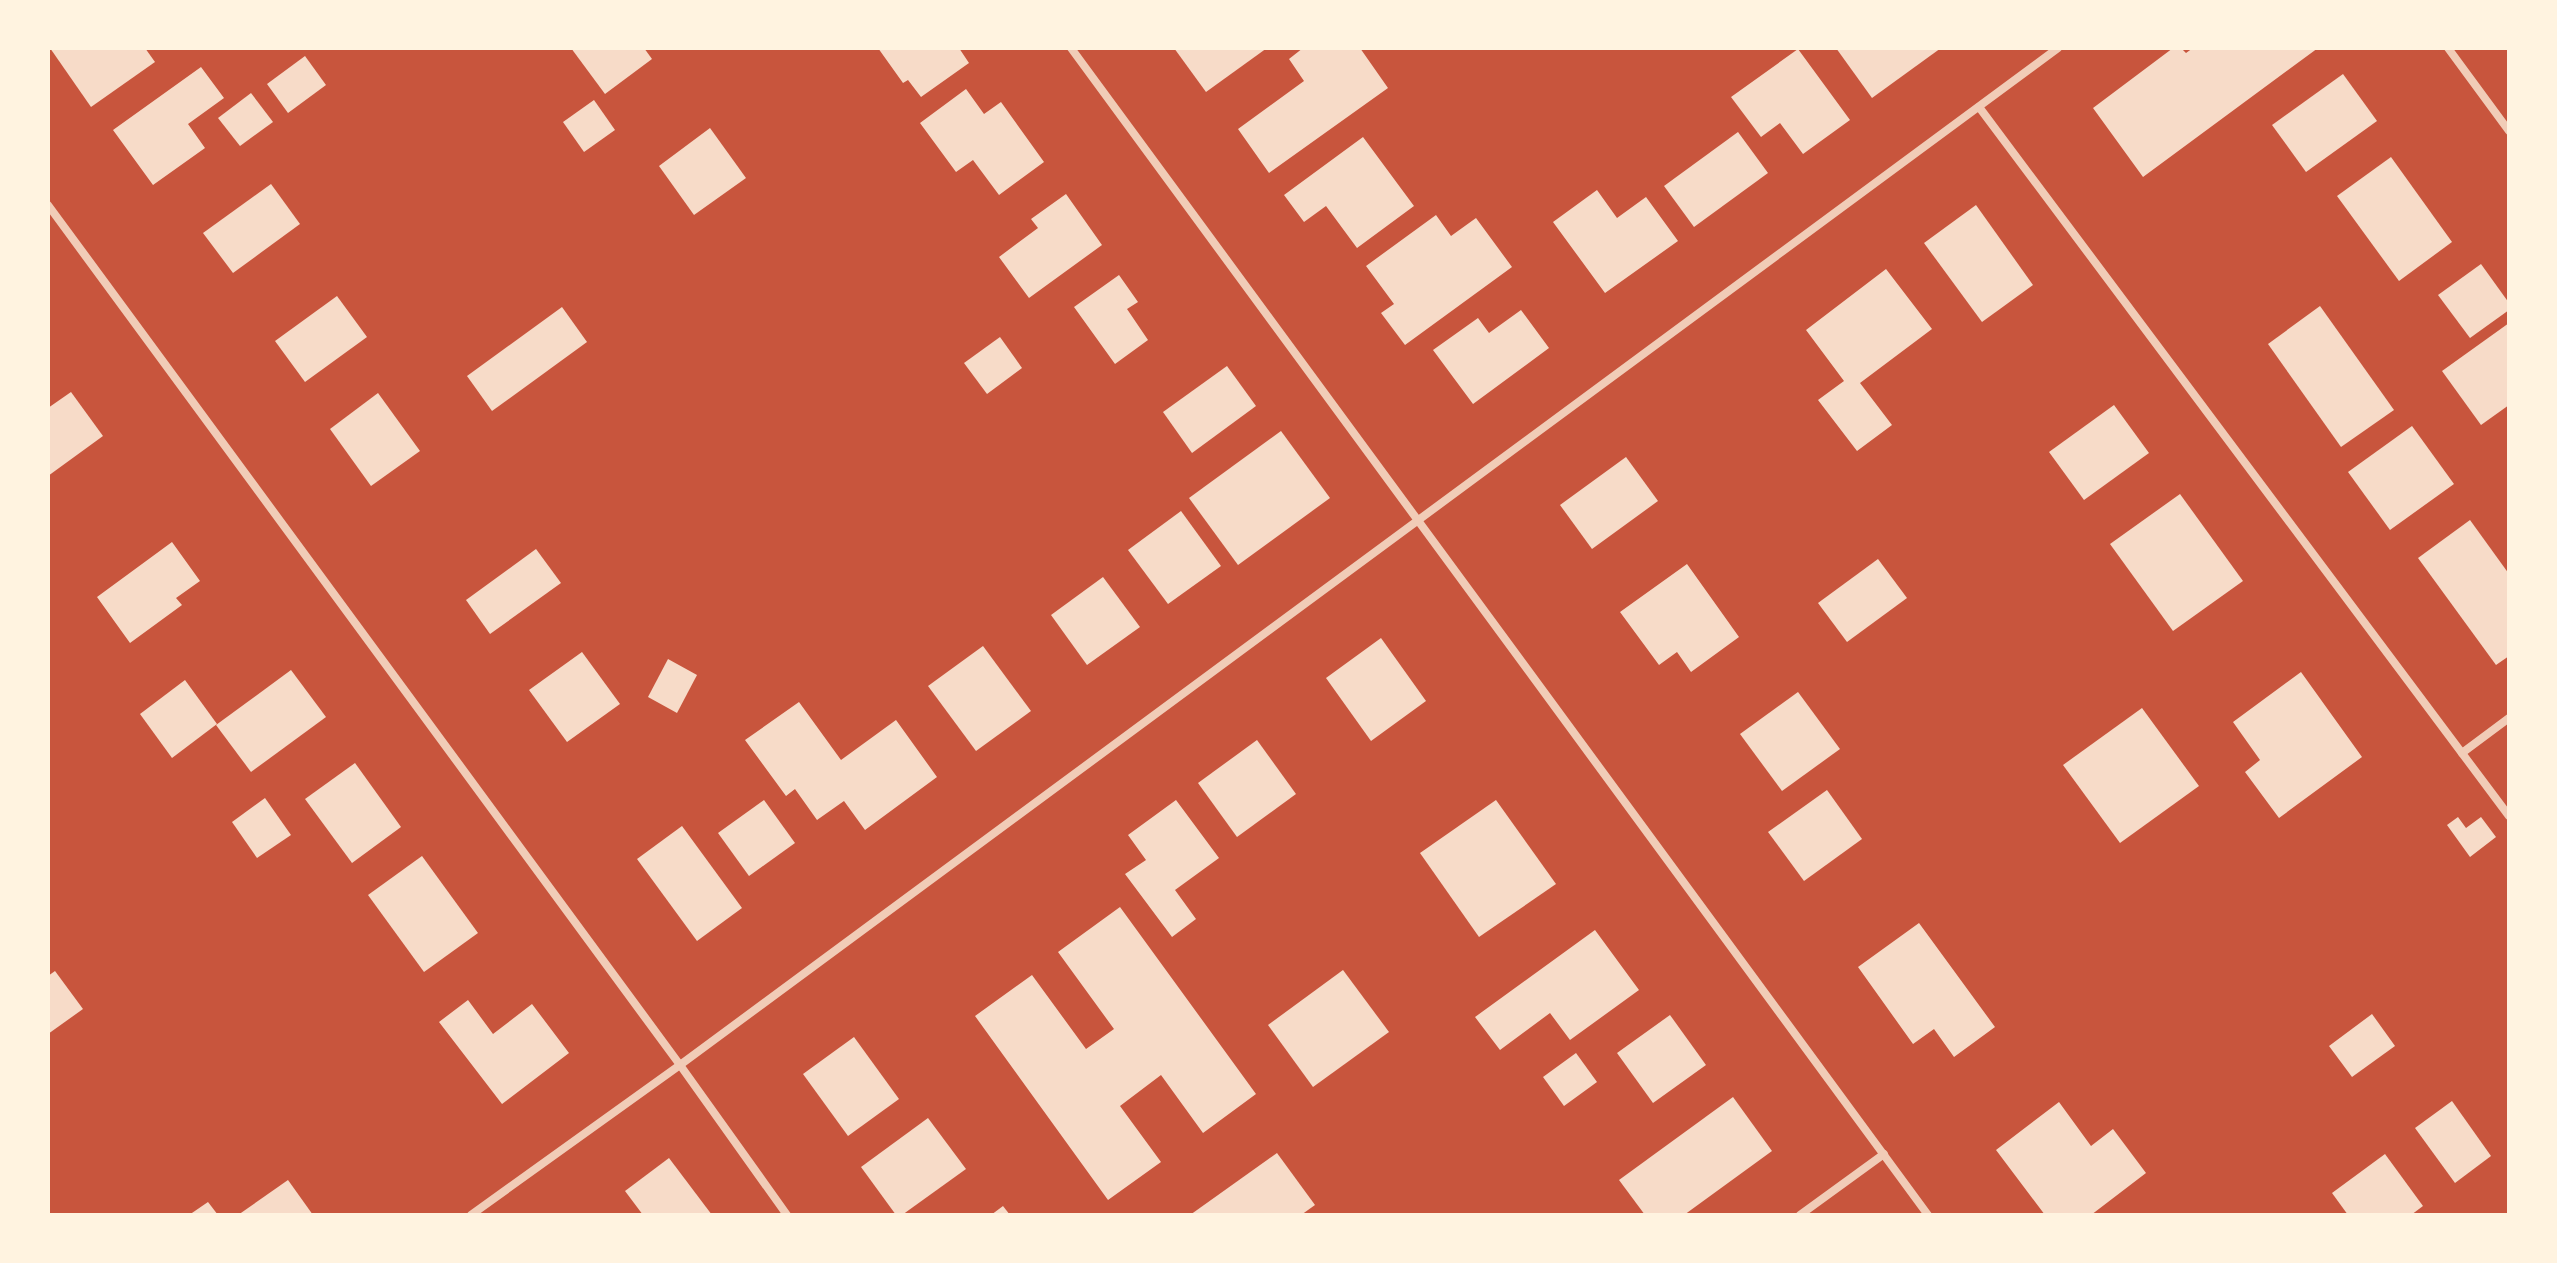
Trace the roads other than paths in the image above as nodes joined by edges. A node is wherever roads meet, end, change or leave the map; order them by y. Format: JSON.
{"nodes":[{"id":1,"x":1071,"y":48,"type":"edge"},
{"id":2,"x":2058,"y":48,"type":"edge"},
{"id":3,"x":2448,"y":48,"type":"edge"},
{"id":4,"x":1979,"y":107,"type":"junction"},
{"id":5,"x":2509,"y":131,"type":"edge"},
{"id":6,"x":48,"y":205,"type":"edge"},
{"id":7,"x":1417,"y":519,"type":"junction"},
{"id":8,"x":2509,"y":718,"type":"edge"},
{"id":9,"x":2462,"y":753,"type":"junction"},
{"id":10,"x":2509,"y":816,"type":"edge"},
{"id":11,"x":680,"y":1065,"type":"junction"},
{"id":12,"x":1884,"y":1154,"type":"junction"},
{"id":13,"x":471,"y":1215,"type":"edge"},
{"id":14,"x":787,"y":1215,"type":"edge"},
{"id":15,"x":1800,"y":1215,"type":"edge"},
{"id":16,"x":1928,"y":1215,"type":"edge"}],
"edges":[{"from":1,"to":7,"type":"street"},
{"from":2,"to":4,"type":"street"},
{"from":3,"to":5,"type":"street"},
{"from":4,"to":7,"type":"street"},
{"from":4,"to":9,"type":"street"},
{"from":6,"to":11,"type":"street"},
{"from":7,"to":11,"type":"street"},
{"from":7,"to":12,"type":"street"},
{"from":8,"to":9,"type":"street"},
{"from":9,"to":10,"type":"street"},
{"from":11,"to":13,"type":"street"},
{"from":11,"to":14,"type":"street"},
{"from":12,"to":15,"type":"street"},
{"from":12,"to":16,"type":"street"}]}
